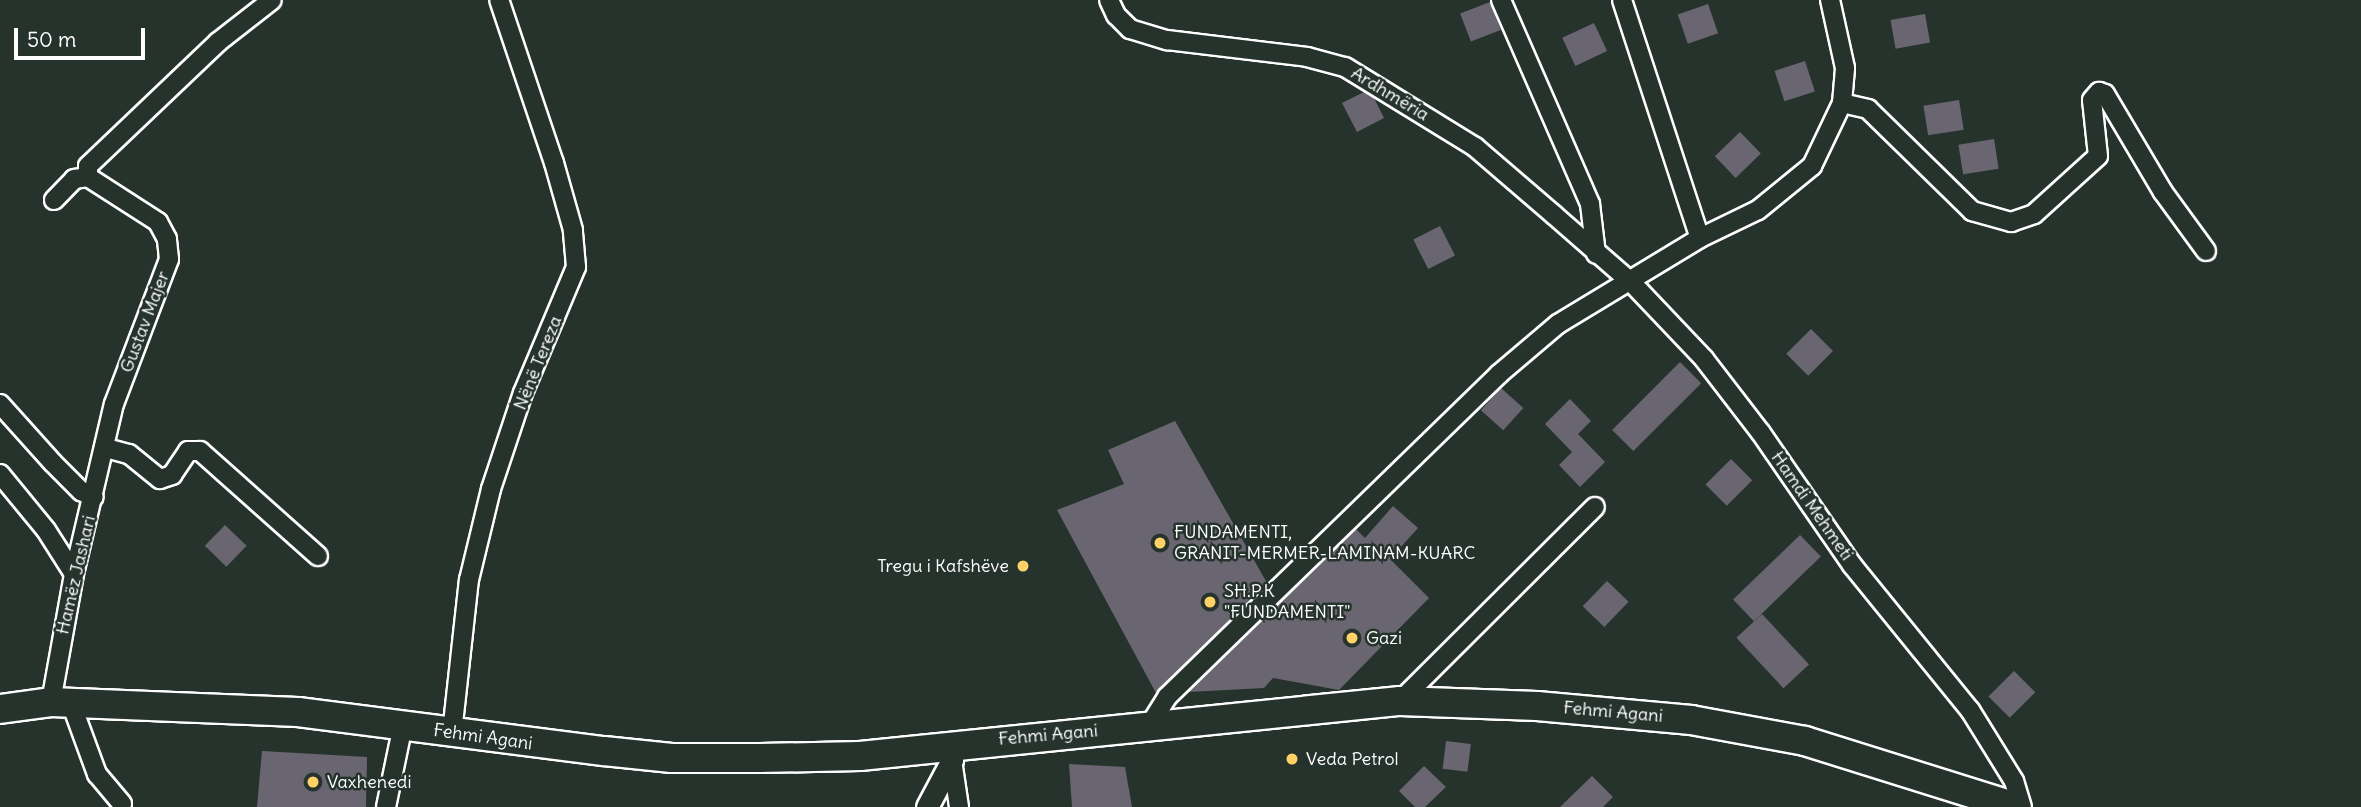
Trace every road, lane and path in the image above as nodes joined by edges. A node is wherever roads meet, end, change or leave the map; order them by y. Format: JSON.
{"nodes":[{"id":1,"x":272,"y":0,"type":"edge"},
{"id":2,"x":499,"y":0,"type":"edge"},
{"id":3,"x":1109,"y":0,"type":"edge"},
{"id":4,"x":1501,"y":0,"type":"edge"},
{"id":5,"x":1622,"y":0,"type":"edge"},
{"id":6,"x":1830,"y":0,"type":"edge"},
{"id":7,"x":1842,"y":103,"type":"junction"},
{"id":8,"x":88,"y":177,"type":"junction"},
{"id":9,"x":54,"y":200,"type":"dead end"},
{"id":10,"x":1700,"y":238,"type":"junction"},
{"id":11,"x":2206,"y":251,"type":"dead end"},
{"id":12,"x":1596,"y":254,"type":"junction"},
{"id":13,"x":1632,"y":284,"type":"junction"},
{"id":14,"x":0,"y":404,"type":"edge"},
{"id":15,"x":106,"y":449,"type":"junction"},
{"id":16,"x":0,"y":474,"type":"edge"},
{"id":17,"x":94,"y":497,"type":"junction"},
{"id":18,"x":1595,"y":507,"type":"dead end"},
{"id":19,"x":318,"y":556,"type":"dead end"},
{"id":20,"x":74,"y":574,"type":"junction"},
{"id":21,"x":1400,"y":701,"type":"junction"},
{"id":22,"x":61,"y":703,"type":"junction"},
{"id":23,"x":0,"y":709,"type":"edge"},
{"id":24,"x":1151,"y":723,"type":"junction"},
{"id":25,"x":403,"y":725,"type":"junction"},
{"id":26,"x":452,"y":733,"type":"junction"},
{"id":27,"x":952,"y":753,"type":"junction"},
{"id":28,"x":122,"y":804,"type":"dead end"},
{"id":29,"x":386,"y":807,"type":"edge"},
{"id":30,"x":927,"y":807,"type":"edge"},
{"id":31,"x":959,"y":807,"type":"edge"},
{"id":32,"x":2015,"y":807,"type":"edge"},
{"id":33,"x":2022,"y":807,"type":"edge"}],
"edges":[{"from":1,"to":8,"type":"street"},
{"from":2,"to":26,"type":"street","name":"Nënë Tereza"},
{"from":3,"to":12,"type":"street","name":"Ardhmëria"},
{"from":4,"to":12,"type":"street"},
{"from":5,"to":10,"type":"street"},
{"from":6,"to":7,"type":"street"},
{"from":7,"to":10,"type":"street"},
{"from":7,"to":11,"type":"street"},
{"from":8,"to":9,"type":"street"},
{"from":8,"to":15,"type":"street","name":"Gustav Majer"},
{"from":10,"to":13,"type":"street"},
{"from":12,"to":13,"type":"street","name":"Ardhmëria"},
{"from":13,"to":24,"type":"street"},
{"from":13,"to":33,"type":"street","name":"Hamdi Mehmeti"},
{"from":14,"to":17,"type":"street"},
{"from":15,"to":17,"type":"street","name":"Hamëz Jashari"},
{"from":15,"to":19,"type":"street"},
{"from":16,"to":20,"type":"street"},
{"from":17,"to":20,"type":"street","name":"Hamëz Jashari"},
{"from":18,"to":21,"type":"street"},
{"from":20,"to":22,"type":"street","name":"Hamëz Jashari"},
{"from":21,"to":24,"type":"main road","name":"Fehmi Agani"},
{"from":21,"to":32,"type":"main road","name":"Fehmi Agani"},
{"from":22,"to":23,"type":"main road","name":"Fehmi Agani"},
{"from":22,"to":25,"type":"main road","name":"Fehmi Agani"},
{"from":22,"to":28,"type":"street"},
{"from":24,"to":27,"type":"main road","name":"Fehmi Agani"},
{"from":25,"to":26,"type":"main road","name":"Fehmi Agani"},
{"from":25,"to":29,"type":"street"},
{"from":26,"to":27,"type":"main road","name":"Fehmi Agani"},
{"from":27,"to":30,"type":"street"},
{"from":27,"to":31,"type":"street"}]}
